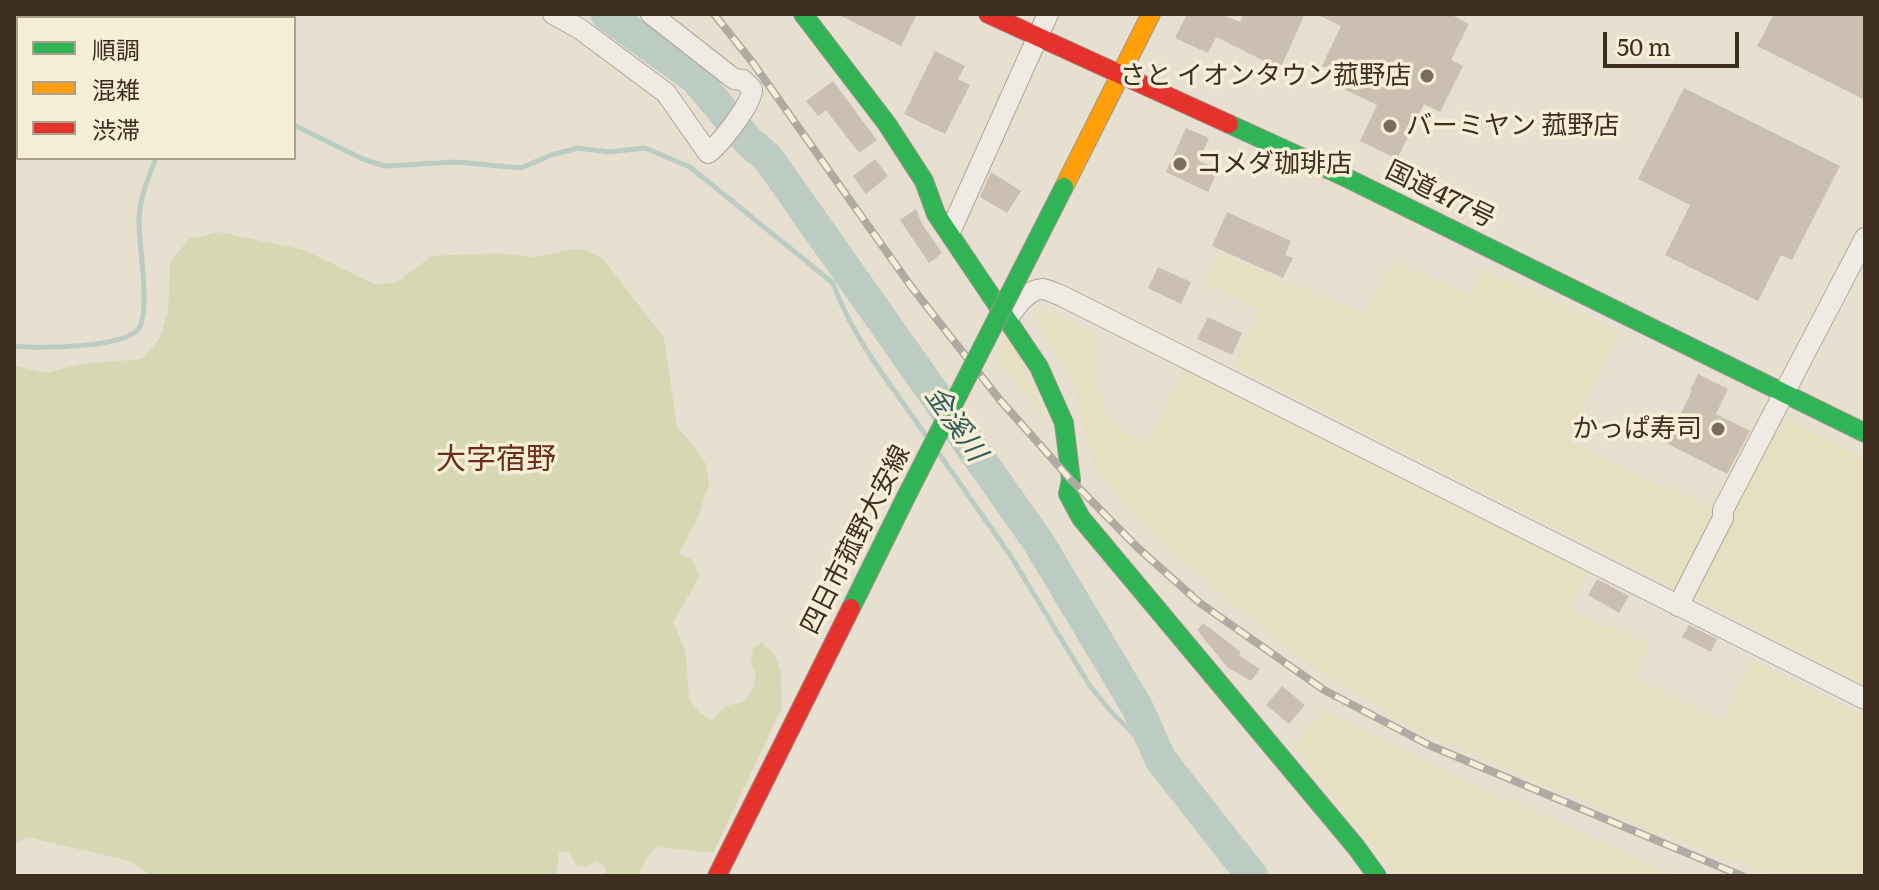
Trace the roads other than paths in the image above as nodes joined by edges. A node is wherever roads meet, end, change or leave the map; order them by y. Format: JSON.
{"nodes":[{"id":1,"x":553,"y":14,"type":"edge"},
{"id":2,"x":651,"y":14,"type":"edge"},
{"id":3,"x":803,"y":14,"type":"edge"},
{"id":4,"x":988,"y":14,"type":"edge"},
{"id":5,"x":1048,"y":14,"type":"edge"},
{"id":6,"x":1151,"y":14,"type":"edge"},
{"id":7,"x":1037,"y":36,"type":"junction"},
{"id":8,"x":1122,"y":75,"type":"junction"},
{"id":9,"x":950,"y":232,"type":"junction"},
{"id":10,"x":1865,"y":238,"type":"edge"},
{"id":11,"x":1008,"y":318,"type":"junction"},
{"id":12,"x":1784,"y":392,"type":"junction"},
{"id":13,"x":1865,"y":433,"type":"edge"},
{"id":14,"x":1678,"y":606,"type":"junction"},
{"id":15,"x":1865,"y":699,"type":"edge"},
{"id":16,"x":717,"y":876,"type":"edge"},
{"id":17,"x":1377,"y":876,"type":"edge"}],
"edges":[{"from":1,"to":2,"type":"street"},
{"from":3,"to":9,"type":"main road"},
{"from":4,"to":7,"type":"main road","name":"国道477号"},
{"from":5,"to":7,"type":"street"},
{"from":6,"to":8,"type":"main road","name":"四日市菰野大安線"},
{"from":7,"to":8,"type":"main road","name":"国道477号"},
{"from":7,"to":9,"type":"street"},
{"from":8,"to":12,"type":"main road","name":"国道477号"},
{"from":8,"to":16,"type":"main road","name":"四日市菰野大安線","bridge":true},
{"from":9,"to":11,"type":"main road"},
{"from":10,"to":12,"type":"street"},
{"from":11,"to":14,"type":"street"},
{"from":11,"to":17,"type":"main road"},
{"from":12,"to":13,"type":"main road","name":"国道477号"},
{"from":12,"to":14,"type":"street"},
{"from":14,"to":15,"type":"street"}]}
